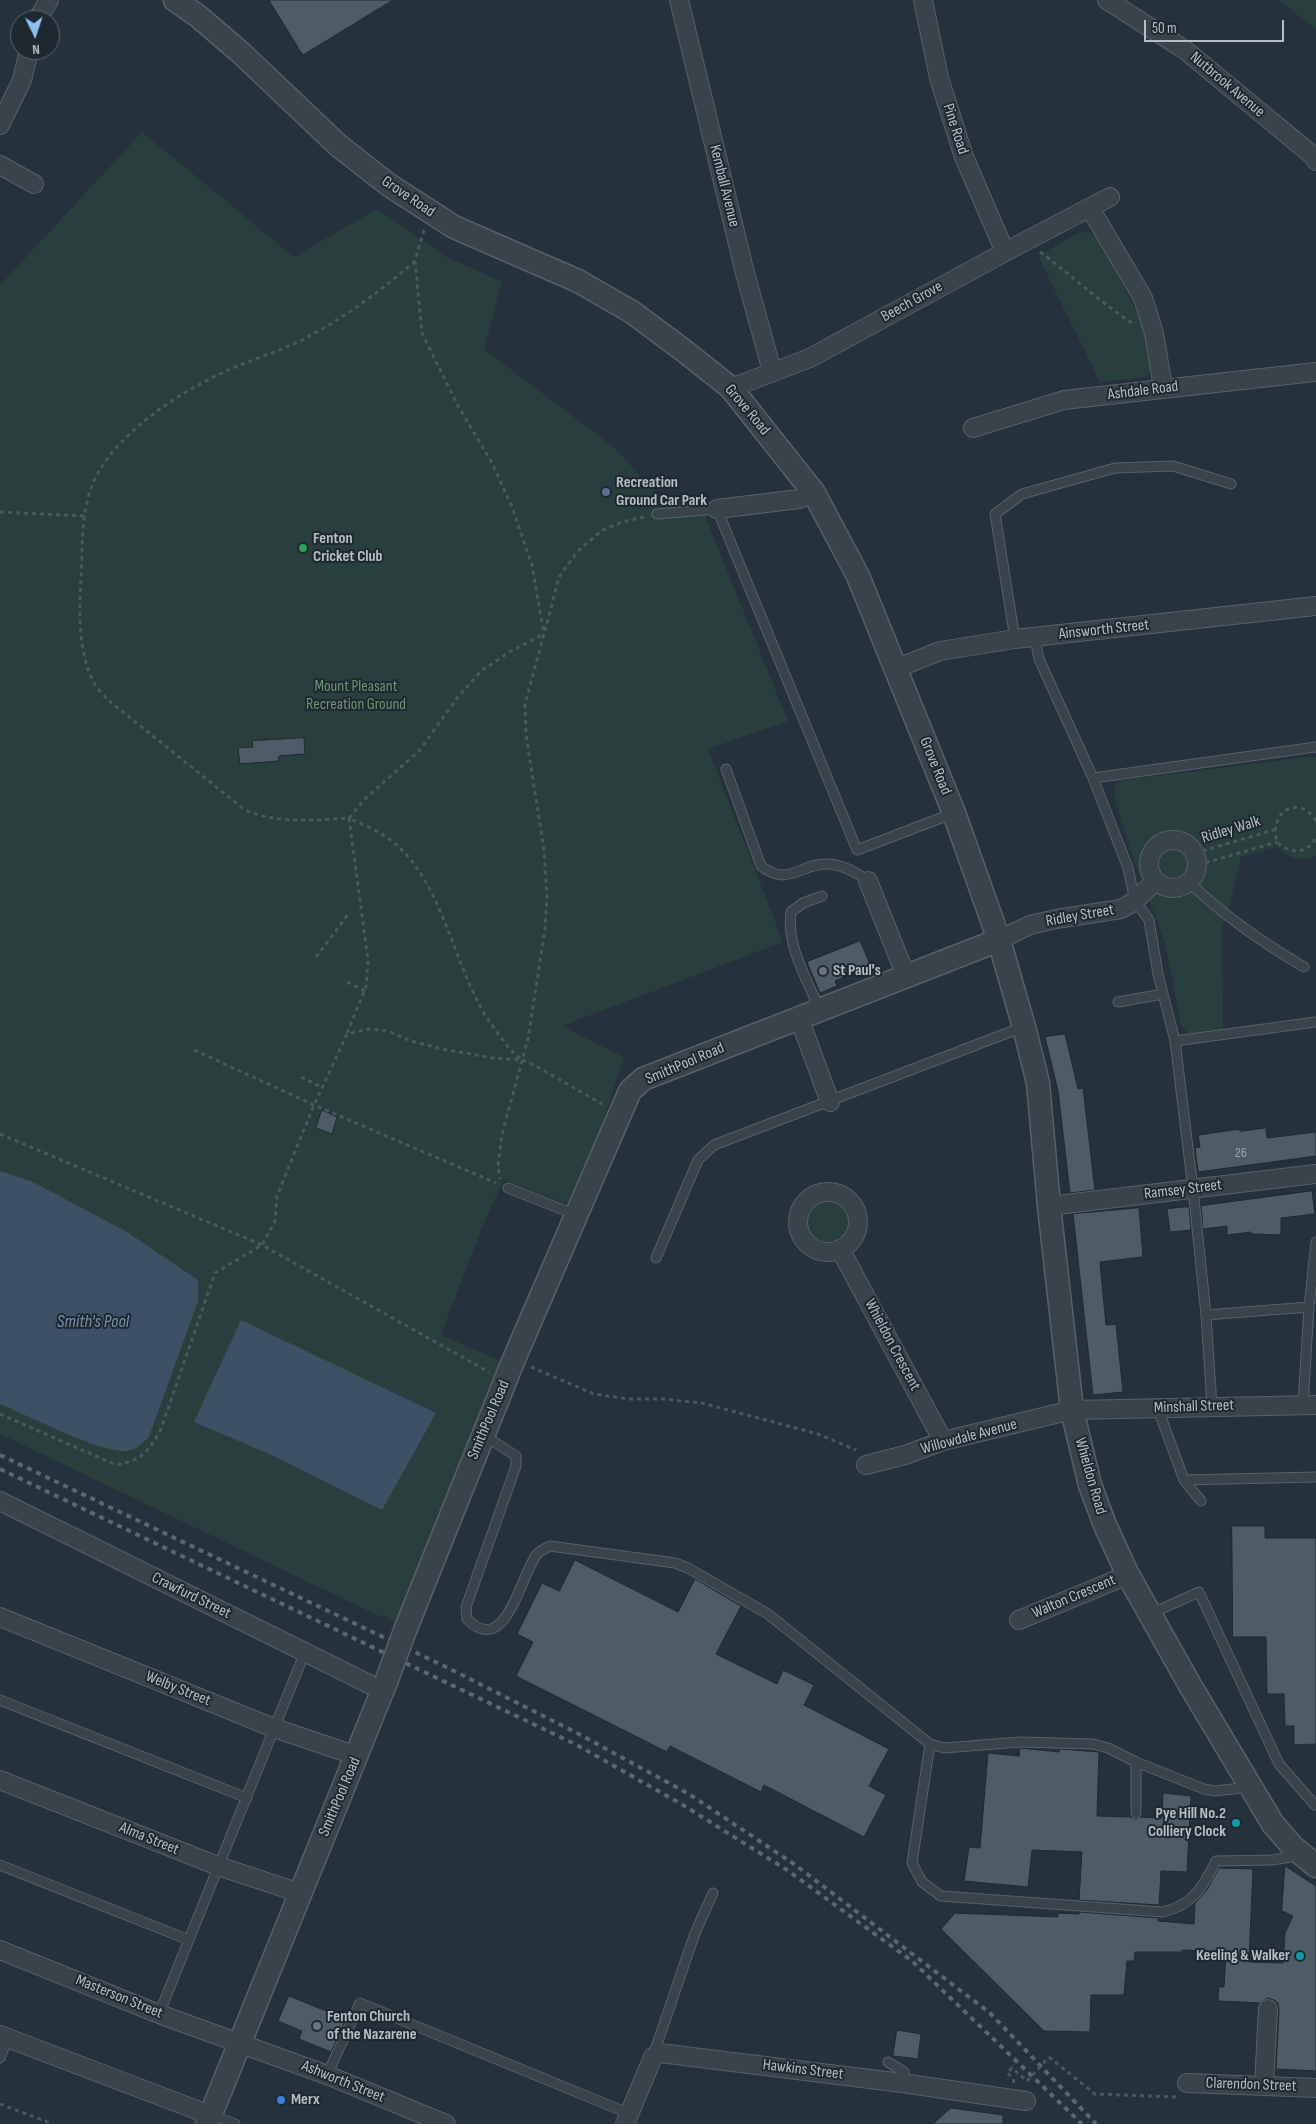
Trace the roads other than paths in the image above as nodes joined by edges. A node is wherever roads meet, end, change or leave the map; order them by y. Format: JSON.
{"nodes":[{"id":1,"x":175,"y":0,"type":"edge"},
{"id":2,"x":679,"y":0,"type":"edge"},
{"id":3,"x":923,"y":0,"type":"edge"},
{"id":4,"x":1107,"y":0,"type":"edge"},
{"id":5,"x":27,"y":60,"type":"edge"},
{"id":6,"x":0,"y":125,"type":"edge"},
{"id":7,"x":1316,"y":161,"type":"edge"},
{"id":8,"x":0,"y":165,"type":"edge"},
{"id":9,"x":34,"y":184,"type":"dead end"},
{"id":10,"x":1110,"y":197,"type":"dead end"},
{"id":11,"x":1090,"y":208,"type":"junction"},
{"id":12,"x":1005,"y":252,"type":"junction"},
{"id":13,"x":772,"y":371,"type":"junction"},
{"id":14,"x":1316,"y":372,"type":"edge"},
{"id":15,"x":731,"y":388,"type":"junction"},
{"id":16,"x":1163,"y":388,"type":"junction"},
{"id":17,"x":973,"y":428,"type":"dead end"},
{"id":18,"x":1231,"y":484,"type":"dead end"},
{"id":19,"x":814,"y":492,"type":"junction"},
{"id":20,"x":717,"y":509,"type":"junction"},
{"id":21,"x":657,"y":514,"type":"road end"},
{"id":22,"x":1316,"y":606,"type":"edge"},
{"id":23,"x":1035,"y":638,"type":"junction"},
{"id":24,"x":1015,"y":639,"type":"junction"},
{"id":25,"x":895,"y":669,"type":"junction"},
{"id":26,"x":1316,"y":747,"type":"edge"},
{"id":27,"x":726,"y":769,"type":"dead end"},
{"id":28,"x":1093,"y":778,"type":"junction"},
{"id":29,"x":954,"y":813,"type":"junction"},
{"id":30,"x":868,"y":881,"type":"joint"},
{"id":31,"x":1155,"y":881,"type":"junction"},
{"id":32,"x":1189,"y":882,"type":"junction"},
{"id":33,"x":822,"y":896,"type":"dead end"},
{"id":34,"x":1135,"y":900,"type":"junction"},
{"id":35,"x":999,"y":940,"type":"junction"},
{"id":36,"x":1304,"y":967,"type":"dead end"},
{"id":37,"x":906,"y":976,"type":"junction"},
{"id":38,"x":1163,"y":994,"type":"junction"},
{"id":39,"x":1118,"y":1002,"type":"dead end"},
{"id":40,"x":809,"y":1014,"type":"junction"},
{"id":41,"x":1316,"y":1022,"type":"edge"},
{"id":42,"x":1024,"y":1027,"type":"junction"},
{"id":43,"x":1175,"y":1041,"type":"junction"},
{"id":44,"x":830,"y":1102,"type":"junction"},
{"id":45,"x":1316,"y":1174,"type":"edge"},
{"id":46,"x":508,"y":1188,"type":"dead end"},
{"id":47,"x":1193,"y":1189,"type":"junction"},
{"id":48,"x":1049,"y":1206,"type":"junction"},
{"id":49,"x":576,"y":1215,"type":"junction"},
{"id":50,"x":1316,"y":1242,"type":"edge"},
{"id":51,"x":840,"y":1249,"type":"dead end"},
{"id":52,"x":656,"y":1258,"type":"dead end"},
{"id":53,"x":1309,"y":1307,"type":"junction"},
{"id":54,"x":1206,"y":1315,"type":"junction"},
{"id":55,"x":1309,"y":1405,"type":"edge"},
{"id":56,"x":1212,"y":1406,"type":"junction"},
{"id":57,"x":1158,"y":1409,"type":"junction"},
{"id":58,"x":1072,"y":1410,"type":"junction"},
{"id":59,"x":483,"y":1435,"type":"junction"},
{"id":60,"x":943,"y":1441,"type":"junction"},
{"id":61,"x":866,"y":1465,"type":"road end"},
{"id":62,"x":1316,"y":1477,"type":"edge"},
{"id":63,"x":1184,"y":1480,"type":"junction"},
{"id":64,"x":0,"y":1501,"type":"edge"},
{"id":65,"x":1200,"y":1501,"type":"dead end"},
{"id":66,"x":1128,"y":1575,"type":"junction"},
{"id":67,"x":1150,"y":1614,"type":"junction"},
{"id":68,"x":0,"y":1617,"type":"edge"},
{"id":69,"x":1019,"y":1620,"type":"dead end"},
{"id":70,"x":305,"y":1652,"type":"junction"},
{"id":71,"x":384,"y":1686,"type":"junction"},
{"id":72,"x":0,"y":1700,"type":"edge"},
{"id":73,"x":274,"y":1728,"type":"junction"},
{"id":74,"x":930,"y":1744,"type":"junction"},
{"id":75,"x":357,"y":1756,"type":"junction"},
{"id":76,"x":1136,"y":1762,"type":"junction"},
{"id":77,"x":0,"y":1780,"type":"edge"},
{"id":78,"x":1250,"y":1787,"type":"junction"},
{"id":79,"x":247,"y":1798,"type":"junction"},
{"id":80,"x":1315,"y":1805,"type":"edge"},
{"id":81,"x":1136,"y":1813,"type":"dead end"},
{"id":82,"x":1309,"y":1861,"type":"edge"},
{"id":83,"x":0,"y":1865,"type":"edge"},
{"id":84,"x":218,"y":1866,"type":"junction"},
{"id":85,"x":714,"y":1892,"type":"dead end"},
{"id":86,"x":300,"y":1894,"type":"junction"},
{"id":87,"x":189,"y":1940,"type":"junction"},
{"id":88,"x":0,"y":1950,"type":"edge"},
{"id":89,"x":1268,"y":2009,"type":"dead end"},
{"id":90,"x":159,"y":2014,"type":"junction"},
{"id":91,"x":4,"y":2036,"type":"edge"},
{"id":92,"x":239,"y":2043,"type":"junction"},
{"id":93,"x":653,"y":2057,"type":"junction"},
{"id":94,"x":0,"y":2058,"type":"edge"},
{"id":95,"x":888,"y":2062,"type":"dead end"},
{"id":96,"x":327,"y":2075,"type":"junction"},
{"id":97,"x":902,"y":2083,"type":"junction"},
{"id":98,"x":1187,"y":2083,"type":"road end"},
{"id":99,"x":1264,"y":2085,"type":"junction"},
{"id":100,"x":1316,"y":2088,"type":"edge"},
{"id":101,"x":1026,"y":2101,"type":"dead end"},
{"id":102,"x":209,"y":2119,"type":"edge"},
{"id":103,"x":628,"y":2119,"type":"edge"},
{"id":104,"x":235,"y":2124,"type":"edge"},
{"id":105,"x":446,"y":2124,"type":"edge"}],
"edges":[{"from":1,"to":15,"type":"street","name":"Grove Road"},
{"from":2,"to":13,"type":"street","name":"Kemball Avenue"},
{"from":3,"to":12,"type":"street","name":"Pine Road"},
{"from":4,"to":7,"type":"street","name":"Nutbrook Avenue"},
{"from":5,"to":6,"type":"street"},
{"from":8,"to":9,"type":"street"},
{"from":10,"to":11,"type":"street","name":"Beech Grove"},
{"from":11,"to":12,"type":"street","name":"Beech Grove"},
{"from":11,"to":16,"type":"street"},
{"from":12,"to":13,"type":"street","name":"Beech Grove"},
{"from":13,"to":15,"type":"street","name":"Beech Grove"},
{"from":14,"to":16,"type":"street","name":"Ashdale Road"},
{"from":15,"to":19,"type":"street","name":"Grove Road"},
{"from":16,"to":17,"type":"street","name":"Ashdale Road"},
{"from":18,"to":24,"type":"lane"},
{"from":19,"to":20,"type":"street"},
{"from":19,"to":25,"type":"street","name":"Grove Road"},
{"from":20,"to":21,"type":"lane"},
{"from":20,"to":29,"type":"lane"},
{"from":22,"to":23,"type":"street","name":"Ainsworth Street"},
{"from":23,"to":24,"type":"street","name":"Ainsworth Street"},
{"from":23,"to":28,"type":"lane"},
{"from":24,"to":25,"type":"street","name":"Ainsworth Street"},
{"from":25,"to":29,"type":"street","name":"Grove Road"},
{"from":26,"to":28,"type":"lane"},
{"from":27,"to":30,"type":"lane"},
{"from":28,"to":34,"type":"lane"},
{"from":29,"to":35,"type":"street","name":"Grove Road"},
{"from":30,"to":37,"type":"street"},
{"from":31,"to":32,"type":"street"},
{"from":31,"to":32,"type":"street"},
{"from":31,"to":34,"type":"street","name":"Ridley Street"},
{"from":32,"to":36,"type":"lane"},
{"from":33,"to":40,"type":"lane"},
{"from":34,"to":35,"type":"street","name":"Ridley Street"},
{"from":34,"to":38,"type":"lane"},
{"from":35,"to":37,"type":"street","name":"SmithPool Road"},
{"from":35,"to":42,"type":"street","name":"Grove Road"},
{"from":37,"to":40,"type":"street","name":"SmithPool Road"},
{"from":38,"to":39,"type":"lane"},
{"from":38,"to":43,"type":"lane"},
{"from":40,"to":44,"type":"street"},
{"from":40,"to":49,"type":"street","name":"SmithPool Road"},
{"from":41,"to":43,"type":"lane"},
{"from":42,"to":44,"type":"lane"},
{"from":42,"to":48,"type":"street","name":"Whieldon Road"},
{"from":43,"to":47,"type":"lane"},
{"from":44,"to":52,"type":"lane"},
{"from":45,"to":47,"type":"street","name":"Ramsey Street"},
{"from":46,"to":49,"type":"lane"},
{"from":47,"to":48,"type":"street","name":"Ramsey Street"},
{"from":47,"to":54,"type":"lane"},
{"from":48,"to":58,"type":"street","name":"Whieldon Road"},
{"from":49,"to":59,"type":"street","name":"SmithPool Road"},
{"from":50,"to":53,"type":"lane"},
{"from":51,"to":60,"type":"street","name":"Whieldon Crescent"},
{"from":53,"to":54,"type":"lane"},
{"from":53,"to":55,"type":"lane"},
{"from":54,"to":56,"type":"lane"},
{"from":55,"to":56,"type":"street","name":"Minshall Street"},
{"from":56,"to":57,"type":"street","name":"Minshall Street"},
{"from":57,"to":58,"type":"street","name":"Minshall Street"},
{"from":57,"to":63,"type":"lane"},
{"from":58,"to":60,"type":"street","name":"Willowdale Avenue"},
{"from":58,"to":66,"type":"street","name":"Whieldon Road"},
{"from":59,"to":71,"type":"street","name":"SmithPool Road","bridge":true},
{"from":59,"to":74,"type":"lane"},
{"from":60,"to":61,"type":"street","name":"Willowdale Avenue"},
{"from":62,"to":63,"type":"lane"},
{"from":63,"to":65,"type":"lane"},
{"from":64,"to":70,"type":"street","name":"Crawfurd Street"},
{"from":66,"to":67,"type":"street","name":"Whieldon Road"},
{"from":66,"to":69,"type":"street","name":"Walton Crescent"},
{"from":67,"to":78,"type":"street","name":"Whieldon Road"},
{"from":67,"to":80,"type":"lane"},
{"from":68,"to":73,"type":"street","name":"Welby Street"},
{"from":70,"to":71,"type":"street","name":"Crawfurd Street"},
{"from":70,"to":73,"type":"lane"},
{"from":71,"to":75,"type":"street","name":"SmithPool Road"},
{"from":72,"to":79,"type":"lane"},
{"from":73,"to":75,"type":"street","name":"Welby Street"},
{"from":73,"to":79,"type":"lane"},
{"from":74,"to":76,"type":"lane"},
{"from":74,"to":82,"type":"lane"},
{"from":75,"to":86,"type":"street","name":"SmithPool Road"},
{"from":76,"to":78,"type":"lane"},
{"from":76,"to":81,"type":"lane"},
{"from":77,"to":84,"type":"street","name":"Alma Street"},
{"from":78,"to":82,"type":"street","name":"Whieldon Road"},
{"from":79,"to":84,"type":"lane"},
{"from":83,"to":87,"type":"lane"},
{"from":84,"to":86,"type":"street","name":"Alma Street"},
{"from":84,"to":87,"type":"lane"},
{"from":85,"to":93,"type":"lane"},
{"from":86,"to":92,"type":"street","name":"SmithPool Road"},
{"from":87,"to":90,"type":"lane"},
{"from":88,"to":90,"type":"street","name":"Masterson Street"},
{"from":89,"to":99,"type":"street"},
{"from":90,"to":92,"type":"street","name":"Masterson Street"},
{"from":91,"to":94,"type":"lane"},
{"from":91,"to":102,"type":"street"},
{"from":92,"to":96,"type":"street","name":"Ashworth Street"},
{"from":92,"to":102,"type":"street","name":"SmithPool Road"},
{"from":93,"to":97,"type":"street","name":"Hawkins Street"},
{"from":93,"to":103,"type":"street"},
{"from":95,"to":97,"type":"lane"},
{"from":96,"to":103,"type":"lane"},
{"from":96,"to":105,"type":"street","name":"Ashworth Street"},
{"from":97,"to":101,"type":"street","name":"Hawkins Street"},
{"from":98,"to":99,"type":"street","name":"Clarendon Street"},
{"from":99,"to":100,"type":"street","name":"Clarendon Street"},
{"from":102,"to":104,"type":"lane"}]}
